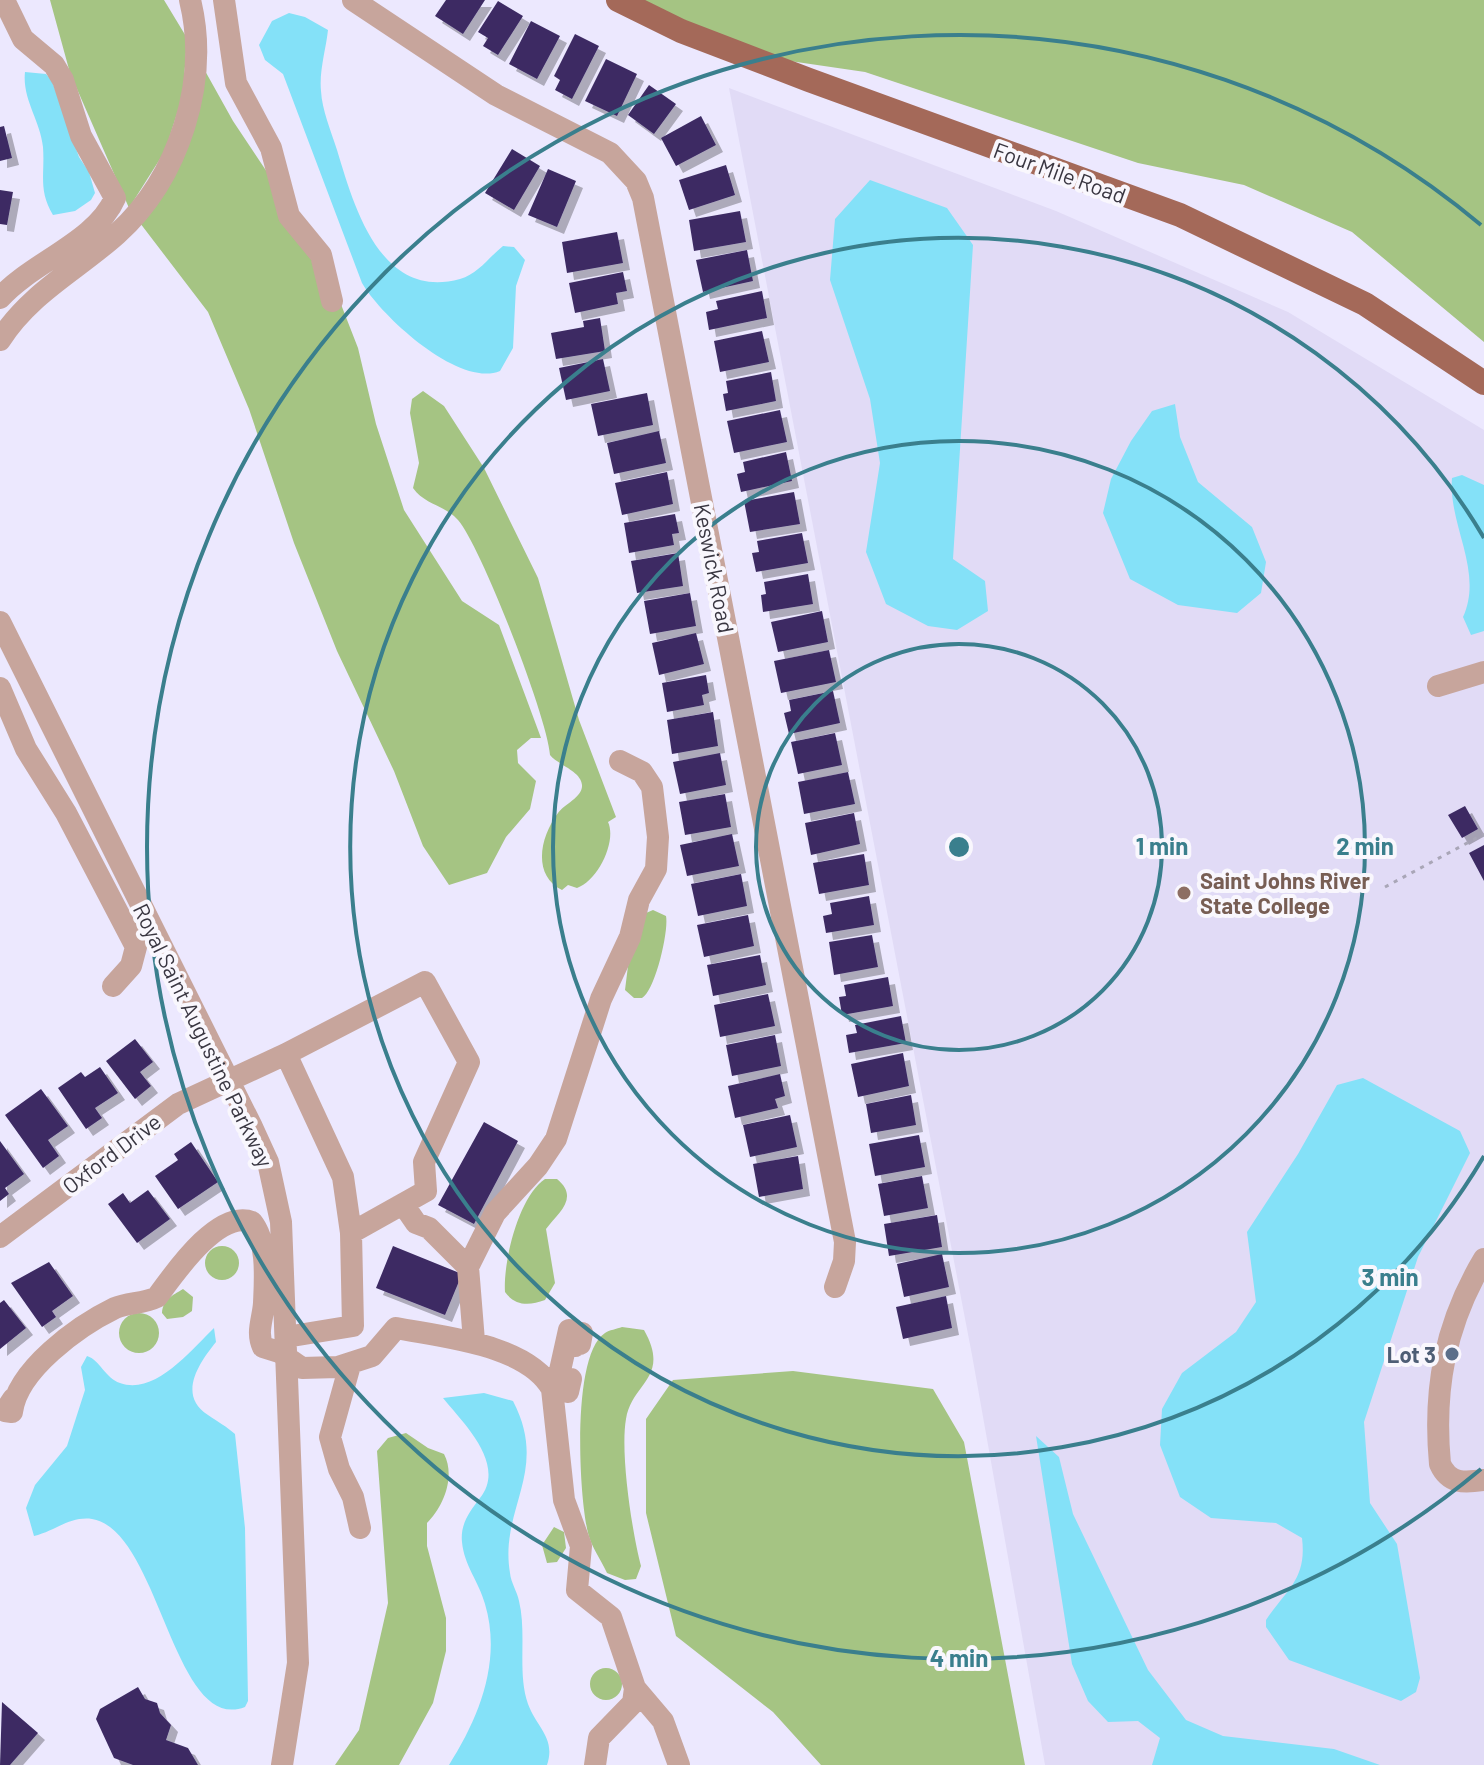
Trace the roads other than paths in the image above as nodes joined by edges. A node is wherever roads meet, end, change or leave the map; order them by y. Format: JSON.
{"nodes":[{"id":1,"x":4,"y":0,"type":"edge"},
{"id":2,"x":190,"y":0,"type":"edge"},
{"id":3,"x":224,"y":0,"type":"edge"},
{"id":4,"x":353,"y":0,"type":"edge"},
{"id":5,"x":618,"y":0,"type":"edge"},
{"id":6,"x":0,"y":298,"type":"edge"},
{"id":7,"x":332,"y":301,"type":"dead end"},
{"id":8,"x":0,"y":340,"type":"edge"},
{"id":9,"x":1484,"y":383,"type":"edge"},
{"id":10,"x":0,"y":622,"type":"edge"},
{"id":11,"x":1484,"y":672,"type":"edge"},
{"id":12,"x":1438,"y":686,"type":"dead end"},
{"id":13,"x":0,"y":688,"type":"edge"},
{"id":14,"x":620,"y":761,"type":"dead end"},
{"id":15,"x":113,"y":986,"type":"dead end"},
{"id":16,"x":286,"y":1054,"type":"junction"},
{"id":17,"x":228,"y":1078,"type":"junction"},
{"id":18,"x":403,"y":1204,"type":"junction"},
{"id":19,"x":351,"y":1233,"type":"junction"},
{"id":20,"x":0,"y":1237,"type":"edge"},
{"id":21,"x":1484,"y":1259,"type":"edge"},
{"id":22,"x":468,"y":1267,"type":"junction"},
{"id":23,"x":835,"y":1287,"type":"dead end"},
{"id":24,"x":474,"y":1341,"type":"junction"},
{"id":25,"x":580,"y":1344,"type":"dead end"},
{"id":26,"x":286,"y":1347,"type":"junction"},
{"id":27,"x":350,"y":1365,"type":"junction"},
{"id":28,"x":559,"y":1385,"type":"junction"},
{"id":29,"x":13,"y":1399,"type":"dead end"},
{"id":30,"x":1484,"y":1480,"type":"edge"},
{"id":31,"x":360,"y":1528,"type":"dead end"},
{"id":32,"x":635,"y":1688,"type":"junction"},
{"id":33,"x":282,"y":1765,"type":"edge"},
{"id":34,"x":595,"y":1765,"type":"edge"},
{"id":35,"x":679,"y":1765,"type":"edge"}],
"edges":[{"from":1,"to":6,"type":"street"},
{"from":2,"to":8,"type":"street"},
{"from":3,"to":7,"type":"street"},
{"from":4,"to":23,"type":"street","name":"Keswick Road"},
{"from":5,"to":9,"type":"main road","name":"Four Mile Road"},
{"from":10,"to":17,"type":"street","name":"Royal Saint Augustine Parkway"},
{"from":11,"to":12,"type":"street"},
{"from":13,"to":15,"type":"street"},
{"from":14,"to":22,"type":"street"},
{"from":16,"to":17,"type":"street","name":"Oxford Drive"},
{"from":16,"to":18,"type":"street","name":"Oxford Drive"},
{"from":16,"to":19,"type":"street"},
{"from":17,"to":20,"type":"street","name":"Oxford Drive"},
{"from":17,"to":26,"type":"street","name":"Royal Saint Augustine Parkway"},
{"from":18,"to":19,"type":"street"},
{"from":18,"to":22,"type":"street"},
{"from":19,"to":26,"type":"street"},
{"from":21,"to":30,"type":"street"},
{"from":22,"to":24,"type":"street"},
{"from":24,"to":27,"type":"street"},
{"from":24,"to":28,"type":"street"},
{"from":25,"to":28,"type":"street"},
{"from":26,"to":27,"type":"street"},
{"from":26,"to":29,"type":"street"},
{"from":26,"to":33,"type":"street","name":"Royal Saint Augustine Parkway"},
{"from":27,"to":31,"type":"street"},
{"from":28,"to":32,"type":"street"},
{"from":32,"to":34,"type":"street"},
{"from":32,"to":35,"type":"street"}]}
